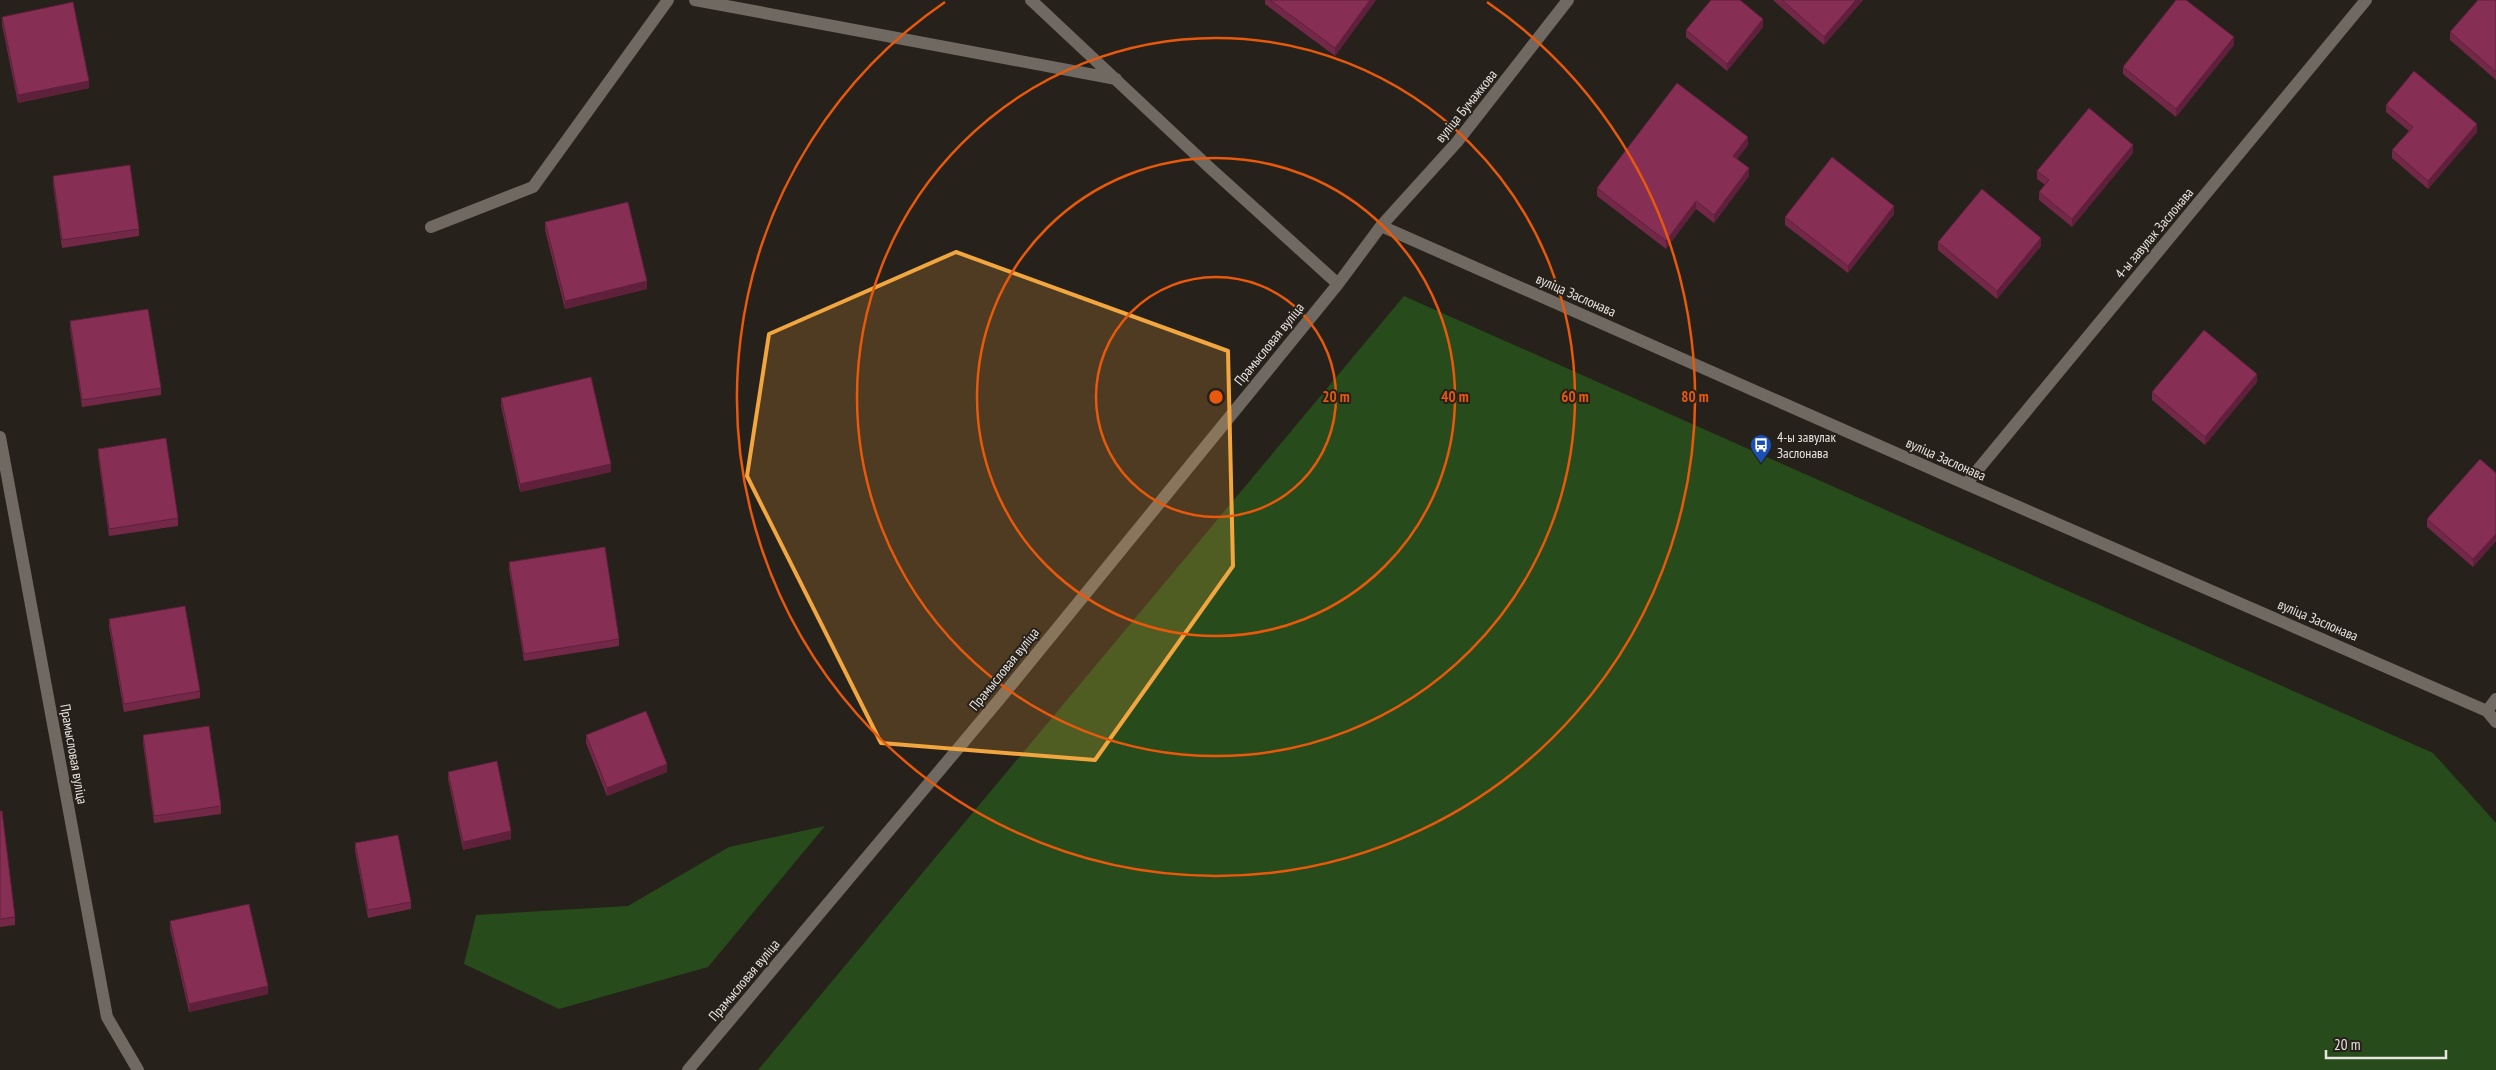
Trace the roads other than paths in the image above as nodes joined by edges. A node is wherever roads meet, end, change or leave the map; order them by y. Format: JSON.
{"nodes":[{"id":1,"x":668,"y":0,"type":"edge"},
{"id":2,"x":695,"y":0,"type":"edge"},
{"id":3,"x":1031,"y":0,"type":"edge"},
{"id":4,"x":1568,"y":0,"type":"edge"},
{"id":5,"x":2366,"y":0,"type":"edge"},
{"id":6,"x":1116,"y":80,"type":"junction"},
{"id":7,"x":1381,"y":226,"type":"junction"},
{"id":8,"x":431,"y":227,"type":"dead end"},
{"id":9,"x":1338,"y":284,"type":"junction"},
{"id":10,"x":0,"y":437,"type":"edge"},
{"id":11,"x":1966,"y":484,"type":"junction"},
{"id":12,"x":2496,"y":700,"type":"edge"},
{"id":13,"x":2487,"y":711,"type":"junction"},
{"id":14,"x":2496,"y":722,"type":"edge"},
{"id":15,"x":138,"y":1070,"type":"edge"},
{"id":16,"x":688,"y":1070,"type":"edge"}],
"edges":[{"from":1,"to":8,"type":"street"},
{"from":2,"to":6,"type":"street"},
{"from":3,"to":6,"type":"street"},
{"from":4,"to":7,"type":"street","name":"вуліца Бумажкова"},
{"from":5,"to":11,"type":"street","name":"4-ы завулак Заслонава"},
{"from":6,"to":9,"type":"street"},
{"from":7,"to":9,"type":"street","name":"Прамысловая вуліца"},
{"from":7,"to":11,"type":"street","name":"вуліца Заслонава"},
{"from":9,"to":16,"type":"street","name":"Прамысловая вуліца"},
{"from":10,"to":15,"type":"street","name":"Прамысловая вуліца"},
{"from":11,"to":13,"type":"street","name":"вуліца Заслонава"},
{"from":12,"to":13,"type":"street"},
{"from":13,"to":14,"type":"street","name":"вуліца Заслонава"}]}
